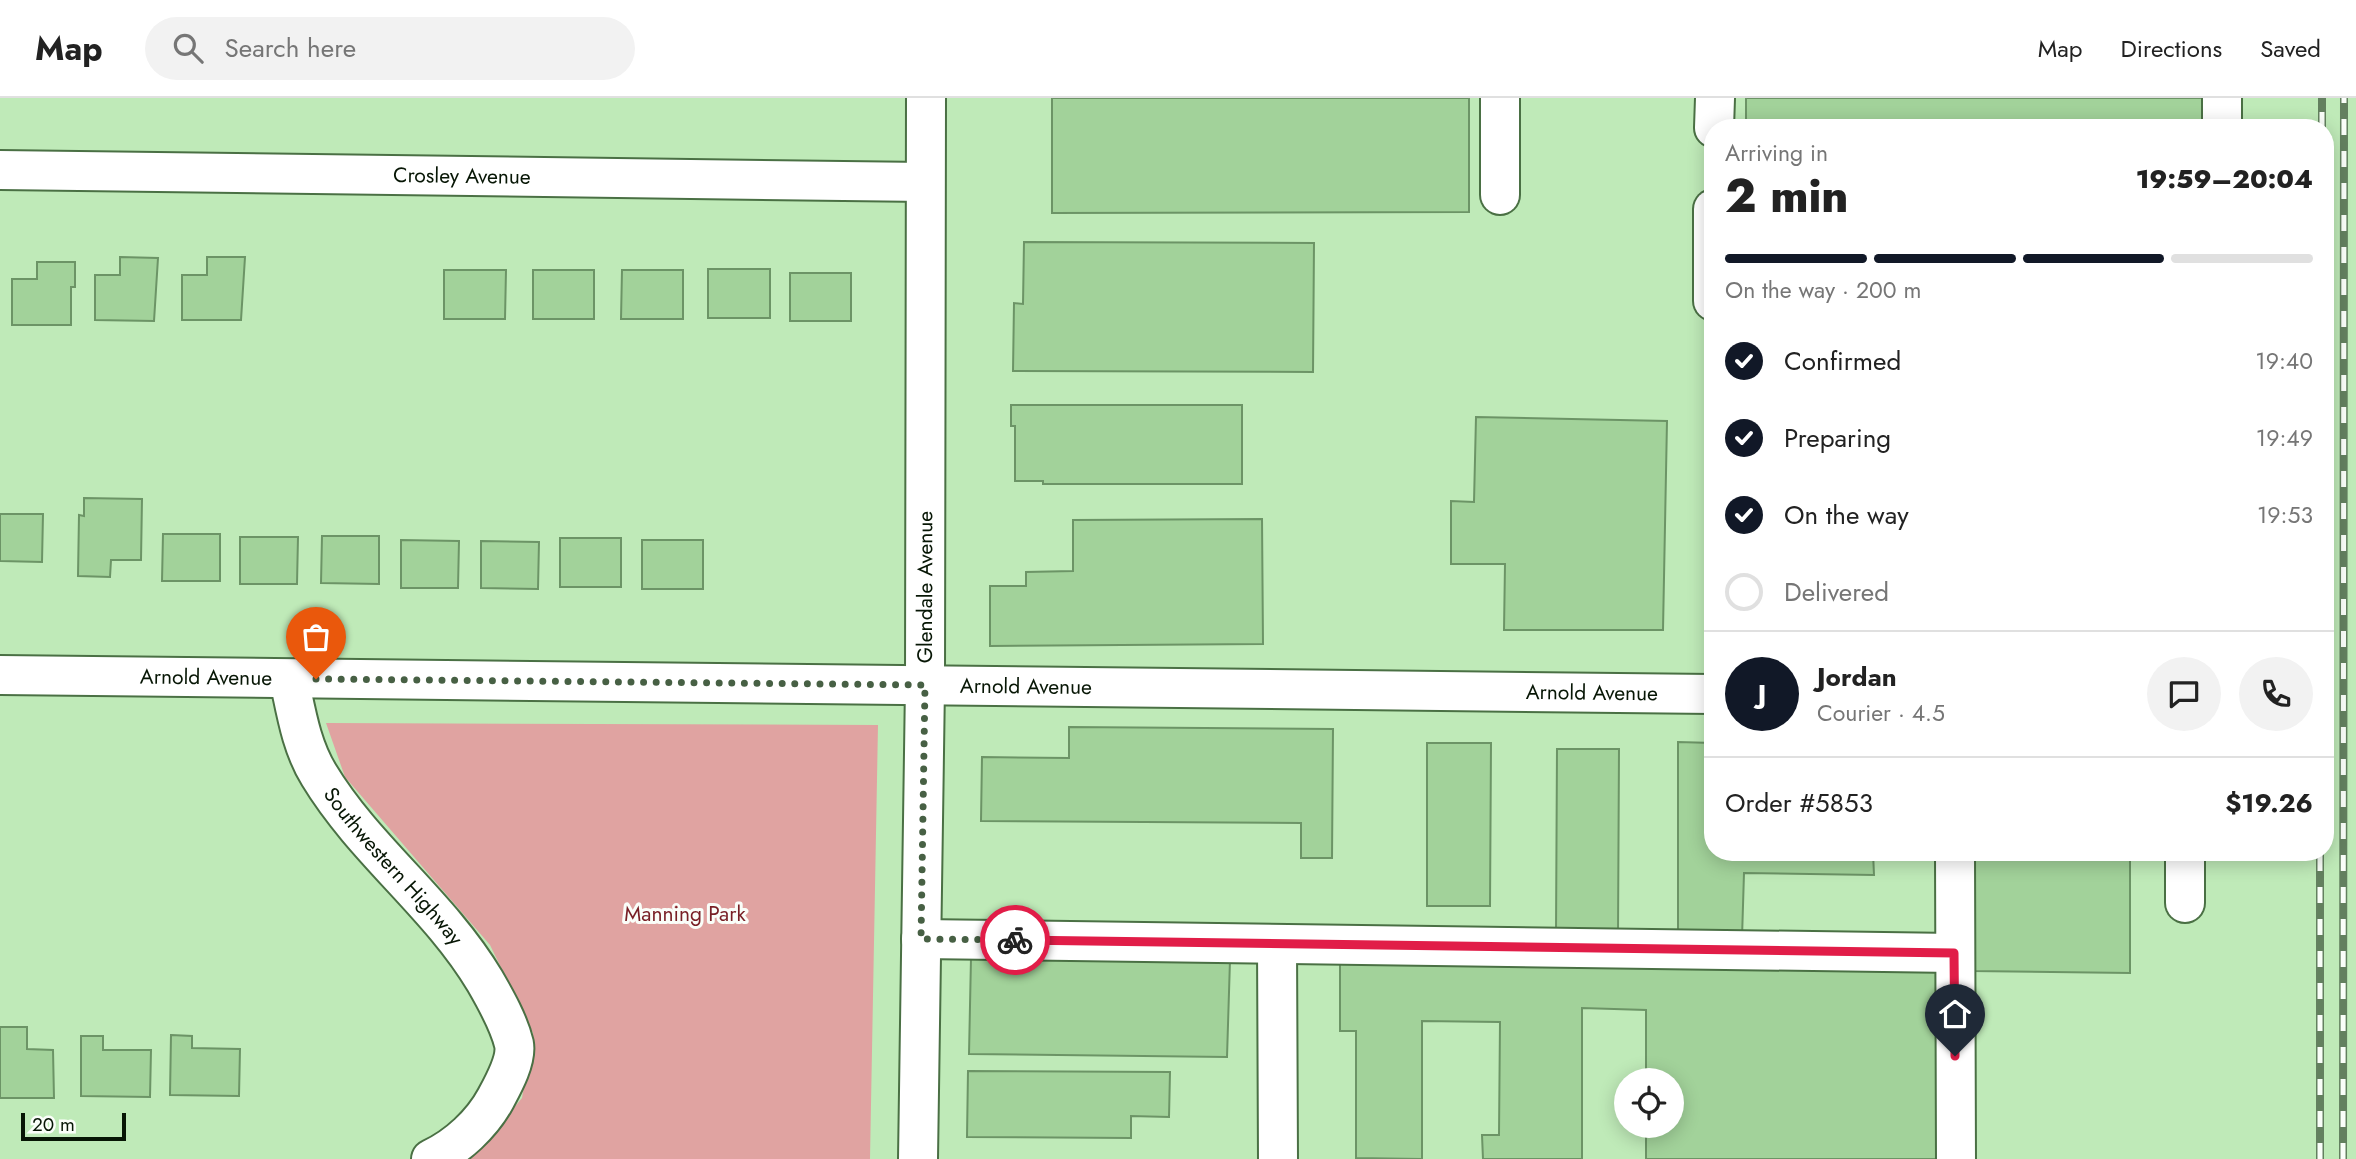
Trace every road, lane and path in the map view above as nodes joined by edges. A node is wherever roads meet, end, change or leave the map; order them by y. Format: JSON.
{"nodes":[{"id":1,"x":926,"y":98,"type":"edge"},
{"id":2,"x":1500,"y":98,"type":"edge"},
{"id":3,"x":1715,"y":98,"type":"edge"},
{"id":4,"x":2222,"y":98,"type":"edge"},
{"id":5,"x":1714,"y":119,"type":"edge"},
{"id":6,"x":2222,"y":119,"type":"edge"},
{"id":7,"x":0,"y":170,"type":"edge"},
{"id":8,"x":925,"y":182,"type":"junction"},
{"id":9,"x":1500,"y":195,"type":"dead end"},
{"id":10,"x":0,"y":675,"type":"edge"},
{"id":11,"x":289,"y":679,"type":"junction"},
{"id":12,"x":925,"y":685,"type":"junction"},
{"id":13,"x":1704,"y":694,"type":"edge"},
{"id":14,"x":1955,"y":861,"type":"edge"},
{"id":15,"x":2185,"y":861,"type":"edge"},
{"id":16,"x":2185,"y":903,"type":"dead end"},
{"id":17,"x":921,"y":939,"type":"junction"},
{"id":18,"x":1277,"y":944,"type":"junction"},
{"id":19,"x":1954,"y":953,"type":"junction"},
{"id":20,"x":431,"y":1159,"type":"edge"},
{"id":21,"x":918,"y":1159,"type":"edge"},
{"id":22,"x":1278,"y":1159,"type":"edge"},
{"id":23,"x":1956,"y":1159,"type":"edge"}],
"edges":[{"from":1,"to":8,"type":"street","name":"Glendale Avenue"},
{"from":2,"to":9,"type":"street"},
{"from":3,"to":5,"type":"street"},
{"from":4,"to":6,"type":"street"},
{"from":7,"to":8,"type":"street","name":"Crosley Avenue"},
{"from":8,"to":12,"type":"street","name":"Glendale Avenue"},
{"from":10,"to":11,"type":"street","name":"Arnold Avenue"},
{"from":11,"to":12,"type":"street","name":"Arnold Avenue"},
{"from":11,"to":20,"type":"street","name":"Southwestern Highway"},
{"from":12,"to":13,"type":"street","name":"Arnold Avenue"},
{"from":12,"to":17,"type":"street","name":"Glendale Avenue"},
{"from":14,"to":19,"type":"street"},
{"from":15,"to":16,"type":"street"},
{"from":17,"to":18,"type":"street"},
{"from":17,"to":21,"type":"street","name":"Glendale Avenue"},
{"from":18,"to":19,"type":"street"},
{"from":18,"to":22,"type":"street"},
{"from":19,"to":23,"type":"street"}]}
